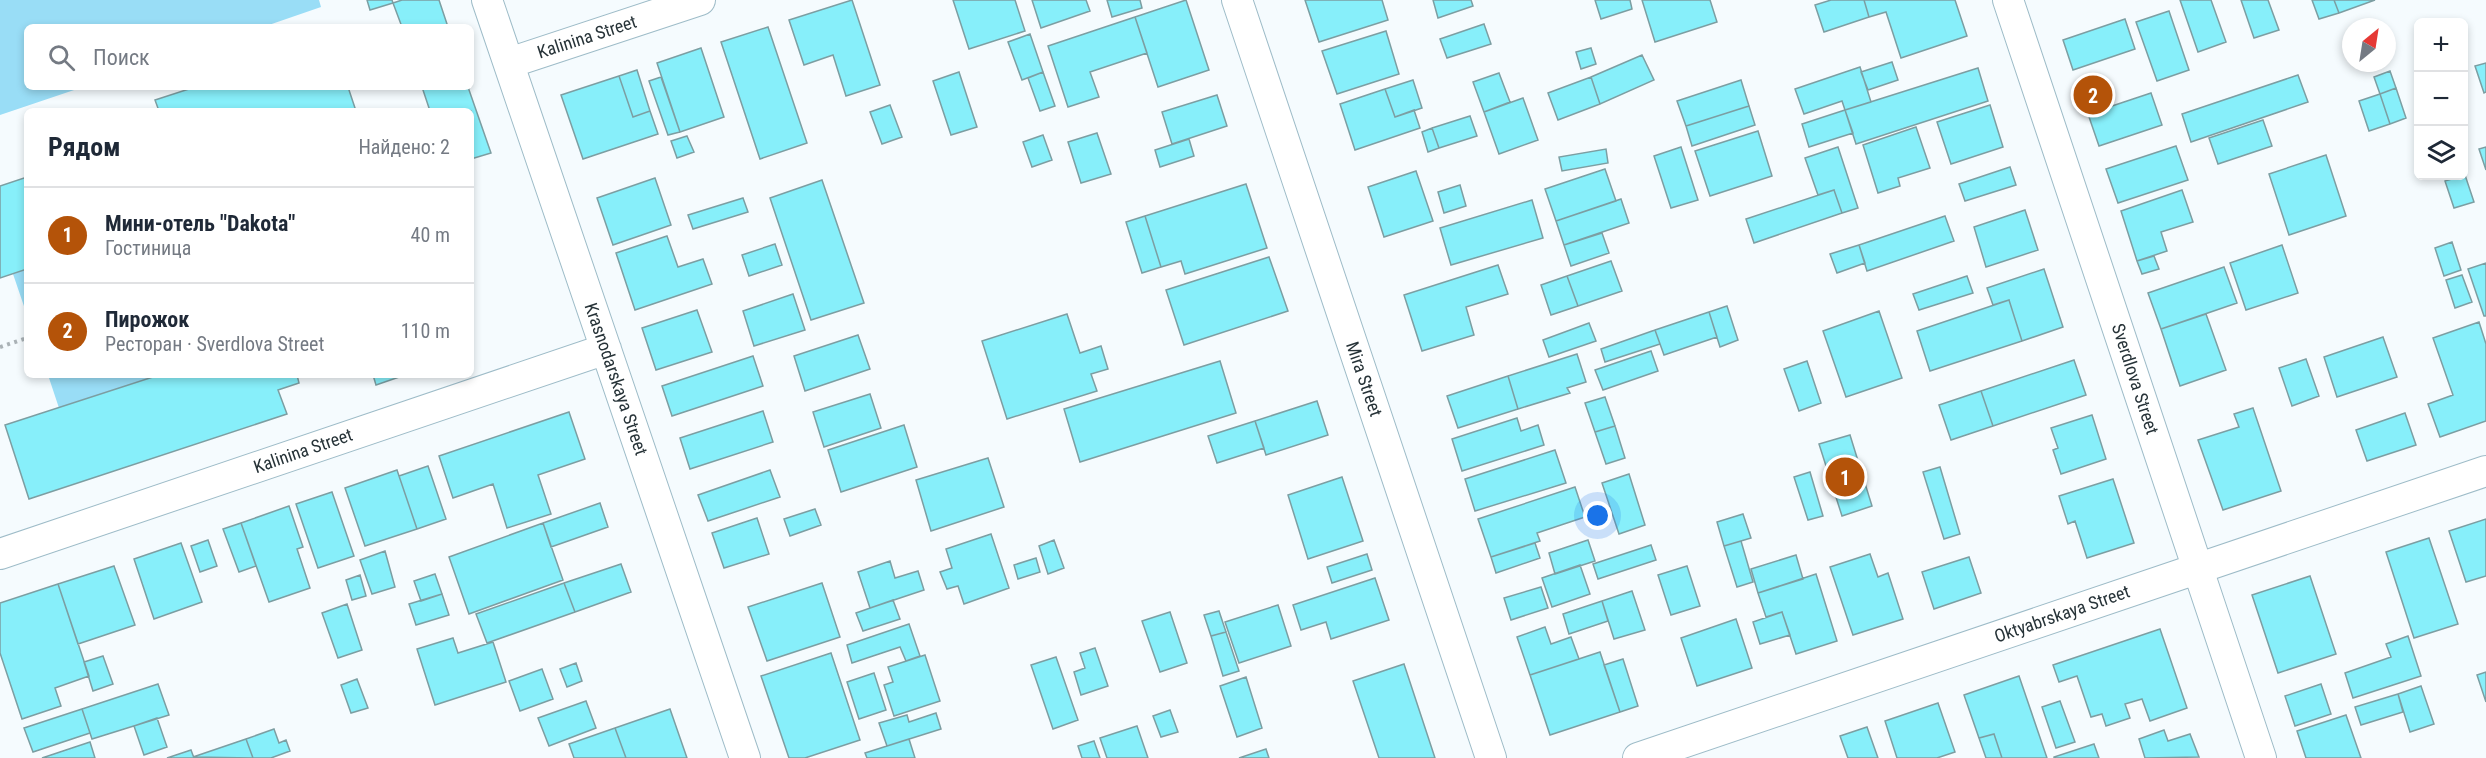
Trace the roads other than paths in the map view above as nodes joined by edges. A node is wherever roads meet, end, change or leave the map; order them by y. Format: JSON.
{"nodes":[{"id":1,"x":487,"y":0,"type":"edge"},
{"id":2,"x":700,"y":0,"type":"edge"},
{"id":3,"x":1237,"y":0,"type":"edge"},
{"id":4,"x":2008,"y":0,"type":"edge"},
{"id":5,"x":509,"y":63,"type":"junction"},
{"id":6,"x":606,"y":349,"type":"junction"},
{"id":7,"x":2486,"y":471,"type":"edge"},
{"id":8,"x":0,"y":554,"type":"edge"},
{"id":9,"x":2198,"y":568,"type":"junction"},
{"id":10,"x":745,"y":758,"type":"edge"},
{"id":11,"x":1491,"y":758,"type":"edge"},
{"id":12,"x":1638,"y":758,"type":"edge"},
{"id":13,"x":2261,"y":758,"type":"edge"}],
"edges":[{"from":1,"to":5,"type":"street","name":"Krasnodarskaya Street"},
{"from":2,"to":5,"type":"street","name":"Kalinina Street"},
{"from":3,"to":11,"type":"street","name":"Mira Street"},
{"from":4,"to":9,"type":"street","name":"Sverdlova Street"},
{"from":5,"to":6,"type":"street","name":"Krasnodarskaya Street"},
{"from":6,"to":8,"type":"street","name":"Kalinina Street"},
{"from":6,"to":10,"type":"street","name":"Krasnodarskaya Street"},
{"from":7,"to":9,"type":"street","name":"Oktyabrskaya Street"},
{"from":9,"to":12,"type":"street","name":"Oktyabrskaya Street"},
{"from":9,"to":13,"type":"street","name":"Sverdlova Street"}]}
